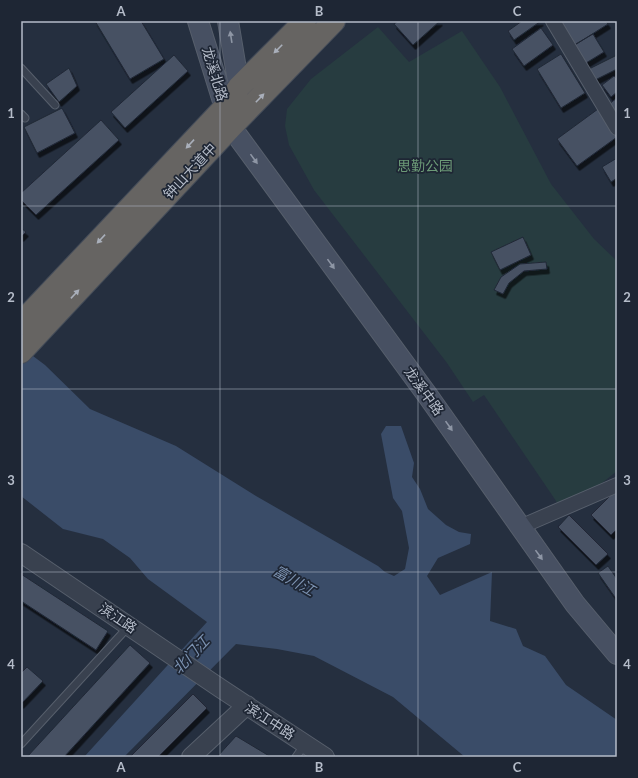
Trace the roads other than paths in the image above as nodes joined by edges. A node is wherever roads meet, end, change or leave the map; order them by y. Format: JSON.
{"nodes":[{"id":1,"x":198,"y":21,"type":"edge"},
{"id":2,"x":228,"y":21,"type":"edge"},
{"id":3,"x":305,"y":21,"type":"edge"},
{"id":4,"x":334,"y":21,"type":"edge"},
{"id":5,"x":553,"y":21,"type":"edge"},
{"id":6,"x":21,"y":68,"type":"edge"},
{"id":7,"x":239,"y":88,"type":"junction"},
{"id":8,"x":55,"y":105,"type":"dead end"},
{"id":9,"x":232,"y":117,"type":"junction"},
{"id":10,"x":617,"y":128,"type":"edge"},
{"id":11,"x":30,"y":316,"type":"edge"},
{"id":12,"x":21,"y":352,"type":"edge"},
{"id":13,"x":617,"y":485,"type":"edge"},
{"id":14,"x":526,"y":525,"type":"junction"},
{"id":15,"x":21,"y":553,"type":"edge"},
{"id":16,"x":130,"y":626,"type":"junction"},
{"id":17,"x":617,"y":633,"type":"edge"},
{"id":18,"x":617,"y":654,"type":"edge"},
{"id":19,"x":215,"y":684,"type":"joint"},
{"id":20,"x":247,"y":705,"type":"junction"},
{"id":21,"x":21,"y":744,"type":"edge"},
{"id":22,"x":301,"y":750,"type":"edge"},
{"id":23,"x":191,"y":757,"type":"edge"},
{"id":24,"x":325,"y":757,"type":"edge"}],
"edges":[{"from":1,"to":9,"type":"main road","name":"龙溪北路"},
{"from":7,"to":2,"type":"main road","name":"龙溪北路","one_way":true},
{"from":3,"to":7,"type":"highway","name":"钟山大道中","one_way":true},
{"from":9,"to":4,"type":"highway","name":"钟山大道中","one_way":true},
{"from":5,"to":10,"type":"street"},
{"from":6,"to":8,"type":"lane"},
{"from":7,"to":9,"type":"highway","name":"钟山大道中"},
{"from":9,"to":11,"type":"highway","name":"钟山大道中"},
{"from":9,"to":14,"type":"main road","name":"龙溪中路"},
{"from":11,"to":12,"type":"highway","name":"钟山大道中"},
{"from":13,"to":14,"type":"street"},
{"from":14,"to":17,"type":"main road","name":"龙溪中路"},
{"from":14,"to":18,"type":"main road","name":"龙溪中路","one_way":true},
{"from":15,"to":16,"type":"street","name":"滨江路"},
{"from":16,"to":19,"type":"street","name":"滨江路"},
{"from":16,"to":21,"type":"lane"},
{"from":19,"to":20,"type":"street","name":"滨江中路"},
{"from":20,"to":22,"type":"street","name":"滨江中路"},
{"from":20,"to":23,"type":"street"},
{"from":22,"to":24,"type":"street","name":"滨江中路"}]}
